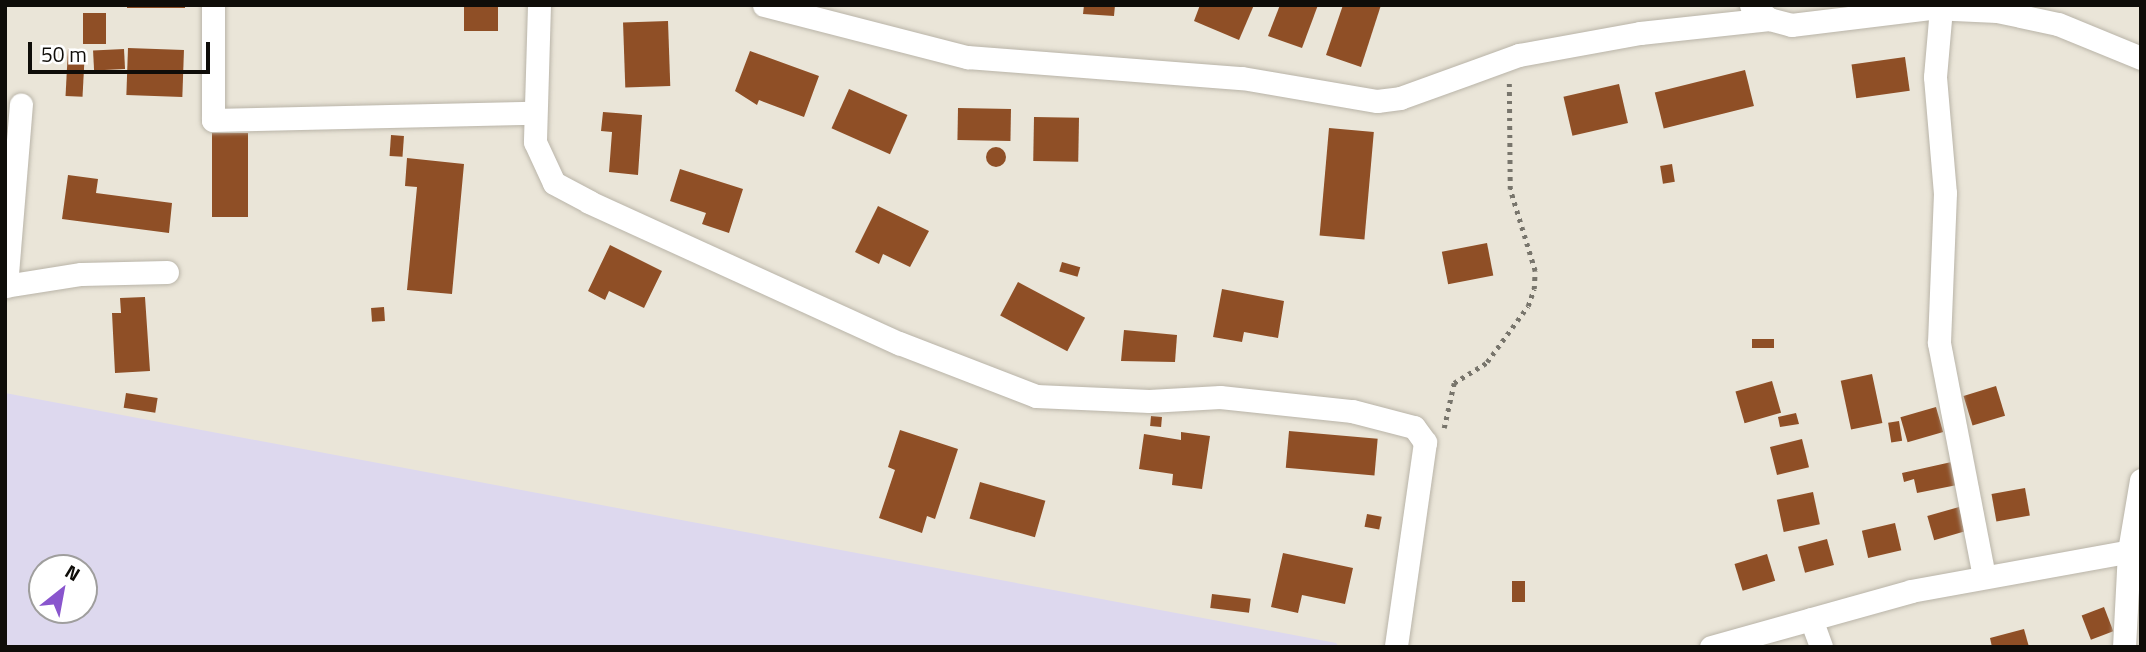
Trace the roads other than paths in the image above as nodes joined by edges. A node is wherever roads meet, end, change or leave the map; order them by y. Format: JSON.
{"nodes":[{"id":1,"x":213,"y":5,"type":"edge"},
{"id":2,"x":539,"y":5,"type":"edge"},
{"id":3,"x":764,"y":5,"type":"edge"},
{"id":4,"x":1941,"y":8,"type":"junction"},
{"id":5,"x":1760,"y":12,"type":"edge"},
{"id":6,"x":2141,"y":58,"type":"edge"},
{"id":7,"x":21,"y":105,"type":"dead end"},
{"id":8,"x":532,"y":113,"type":"junction"},
{"id":9,"x":167,"y":272,"type":"dead end"},
{"id":10,"x":5,"y":286,"type":"edge"},
{"id":11,"x":2141,"y":480,"type":"edge"},
{"id":12,"x":2135,"y":550,"type":"edge"},
{"id":13,"x":1984,"y":576,"type":"junction"},
{"id":14,"x":1811,"y":619,"type":"junction"},
{"id":15,"x":1396,"y":647,"type":"edge"},
{"id":16,"x":1711,"y":647,"type":"edge"},
{"id":17,"x":1821,"y":647,"type":"edge"},
{"id":18,"x":2124,"y":647,"type":"edge"}],
"edges":[{"from":1,"to":8,"type":"street"},
{"from":2,"to":8,"type":"street"},
{"from":3,"to":5,"type":"street"},
{"from":4,"to":5,"type":"street"},
{"from":4,"to":6,"type":"street"},
{"from":4,"to":13,"type":"street"},
{"from":7,"to":10,"type":"street"},
{"from":8,"to":15,"type":"street"},
{"from":9,"to":10,"type":"street"},
{"from":11,"to":12,"type":"street"},
{"from":12,"to":13,"type":"street"},
{"from":12,"to":18,"type":"street"},
{"from":13,"to":14,"type":"street"},
{"from":14,"to":16,"type":"street"},
{"from":14,"to":17,"type":"street"}]}
